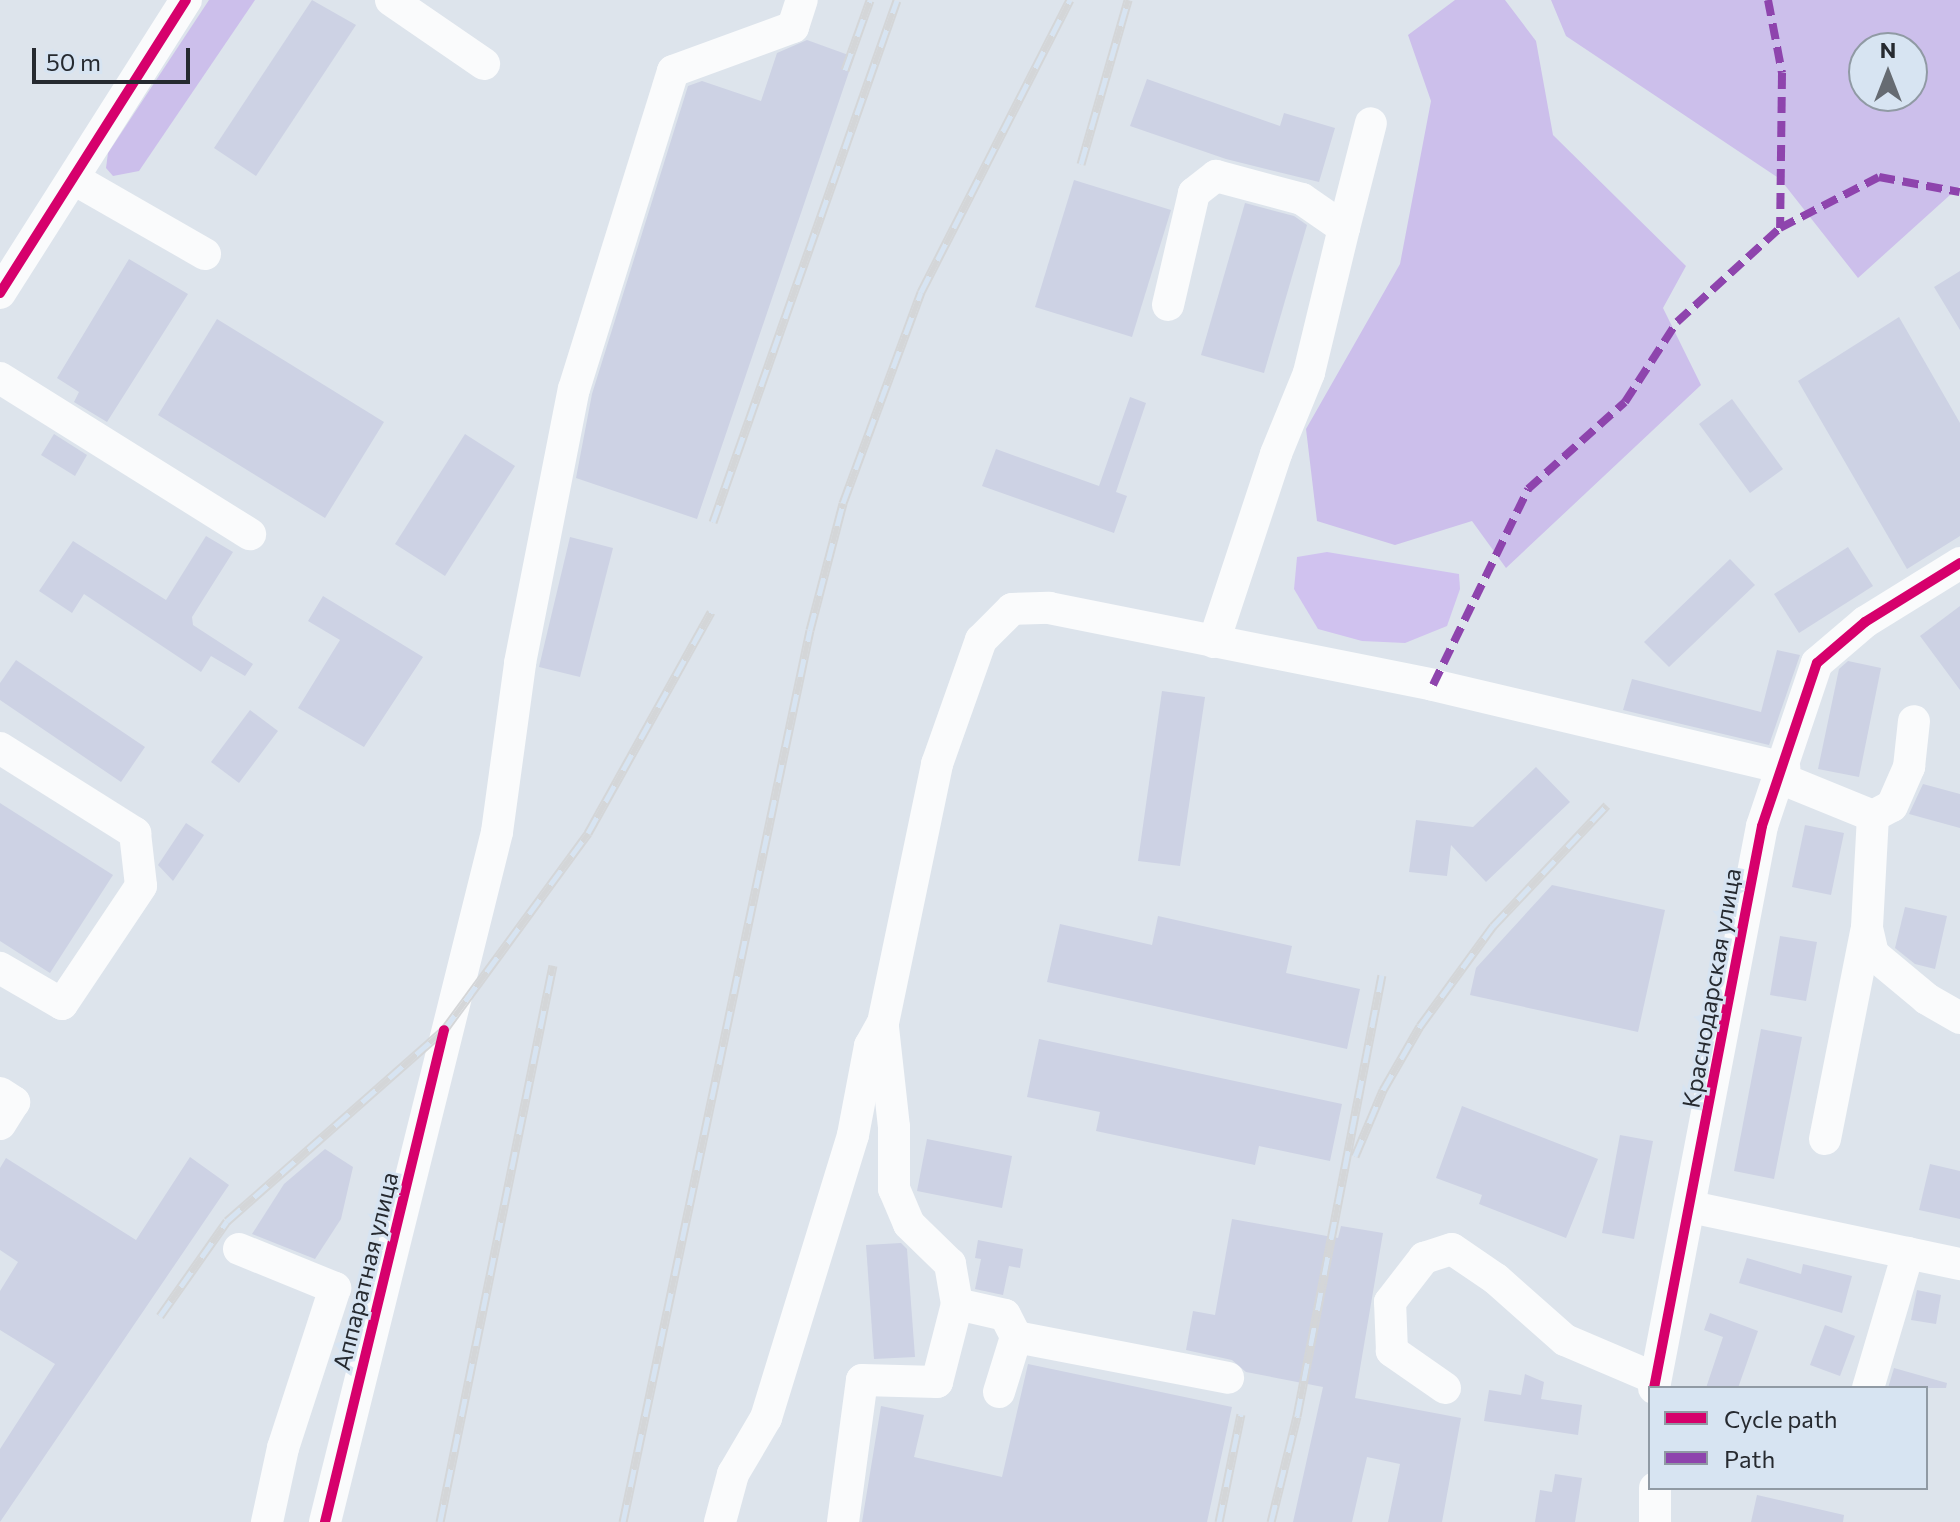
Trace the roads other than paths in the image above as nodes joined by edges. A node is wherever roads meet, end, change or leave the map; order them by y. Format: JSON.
{"nodes":[{"id":1,"x":186,"y":0,"type":"edge"},
{"id":2,"x":391,"y":0,"type":"edge"},
{"id":3,"x":802,"y":0,"type":"edge"},
{"id":4,"x":484,"y":64,"type":"dead end"},
{"id":5,"x":1371,"y":123,"type":"dead end"},
{"id":6,"x":74,"y":179,"type":"junction"},
{"id":7,"x":1344,"y":228,"type":"junction"},
{"id":8,"x":205,"y":254,"type":"dead end"},
{"id":9,"x":0,"y":293,"type":"edge"},
{"id":10,"x":1168,"y":305,"type":"dead end"},
{"id":11,"x":0,"y":378,"type":"edge"},
{"id":12,"x":250,"y":534,"type":"dead end"},
{"id":13,"x":1960,"y":563,"type":"edge"},
{"id":14,"x":1214,"y":642,"type":"junction"},
{"id":15,"x":1914,"y":721,"type":"dead end"},
{"id":16,"x":0,"y":748,"type":"edge"},
{"id":17,"x":1782,"y":773,"type":"junction"},
{"id":18,"x":1873,"y":816,"type":"junction"},
{"id":19,"x":1867,"y":928,"type":"junction"},
{"id":20,"x":0,"y":968,"type":"edge"},
{"id":21,"x":1960,"y":1018,"type":"edge"},
{"id":22,"x":883,"y":1023,"type":"junction"},
{"id":23,"x":0,"y":1093,"type":"edge"},
{"id":24,"x":0,"y":1124,"type":"edge"},
{"id":25,"x":1825,"y":1139,"type":"dead end"},
{"id":26,"x":1691,"y":1207,"type":"junction"},
{"id":27,"x":239,"y":1249,"type":"dead end"},
{"id":28,"x":1908,"y":1253,"type":"junction"},
{"id":29,"x":1960,"y":1264,"type":"edge"},
{"id":30,"x":957,"y":1304,"type":"junction"},
{"id":31,"x":1016,"y":1337,"type":"junction"},
{"id":32,"x":1228,"y":1378,"type":"dead end"},
{"id":33,"x":1654,"y":1383,"type":"edge"},
{"id":34,"x":1869,"y":1386,"type":"edge"},
{"id":35,"x":1445,"y":1388,"type":"dead end"},
{"id":36,"x":999,"y":1392,"type":"dead end"},
{"id":37,"x":1655,"y":1490,"type":"edge"},
{"id":38,"x":267,"y":1522,"type":"edge"},
{"id":39,"x":325,"y":1522,"type":"edge"},
{"id":40,"x":720,"y":1522,"type":"edge"},
{"id":41,"x":843,"y":1522,"type":"edge"},
{"id":42,"x":1655,"y":1522,"type":"edge"}],
"edges":[{"from":1,"to":6,"type":"street"},
{"from":2,"to":4,"type":"street"},
{"from":3,"to":39,"type":"street","name":"Аппаратная улица"},
{"from":5,"to":7,"type":"street"},
{"from":6,"to":8,"type":"street"},
{"from":6,"to":9,"type":"street"},
{"from":7,"to":10,"type":"street"},
{"from":7,"to":14,"type":"street"},
{"from":11,"to":12,"type":"street"},
{"from":13,"to":17,"type":"street","name":"Краснодарская улица"},
{"from":14,"to":17,"type":"street"},
{"from":14,"to":22,"type":"street"},
{"from":15,"to":18,"type":"street"},
{"from":16,"to":20,"type":"street"},
{"from":17,"to":18,"type":"street"},
{"from":17,"to":26,"type":"street","name":"Краснодарская улица"},
{"from":18,"to":19,"type":"street"},
{"from":19,"to":21,"type":"street"},
{"from":19,"to":25,"type":"street"},
{"from":22,"to":30,"type":"street"},
{"from":22,"to":40,"type":"street"},
{"from":23,"to":24,"type":"street"},
{"from":26,"to":28,"type":"street"},
{"from":26,"to":33,"type":"street","name":"Краснодарская улица"},
{"from":27,"to":38,"type":"street"},
{"from":28,"to":29,"type":"street"},
{"from":28,"to":34,"type":"street"},
{"from":30,"to":31,"type":"street"},
{"from":30,"to":41,"type":"street"},
{"from":31,"to":32,"type":"street"},
{"from":31,"to":36,"type":"street"},
{"from":33,"to":35,"type":"street"},
{"from":37,"to":42,"type":"street"}]}
